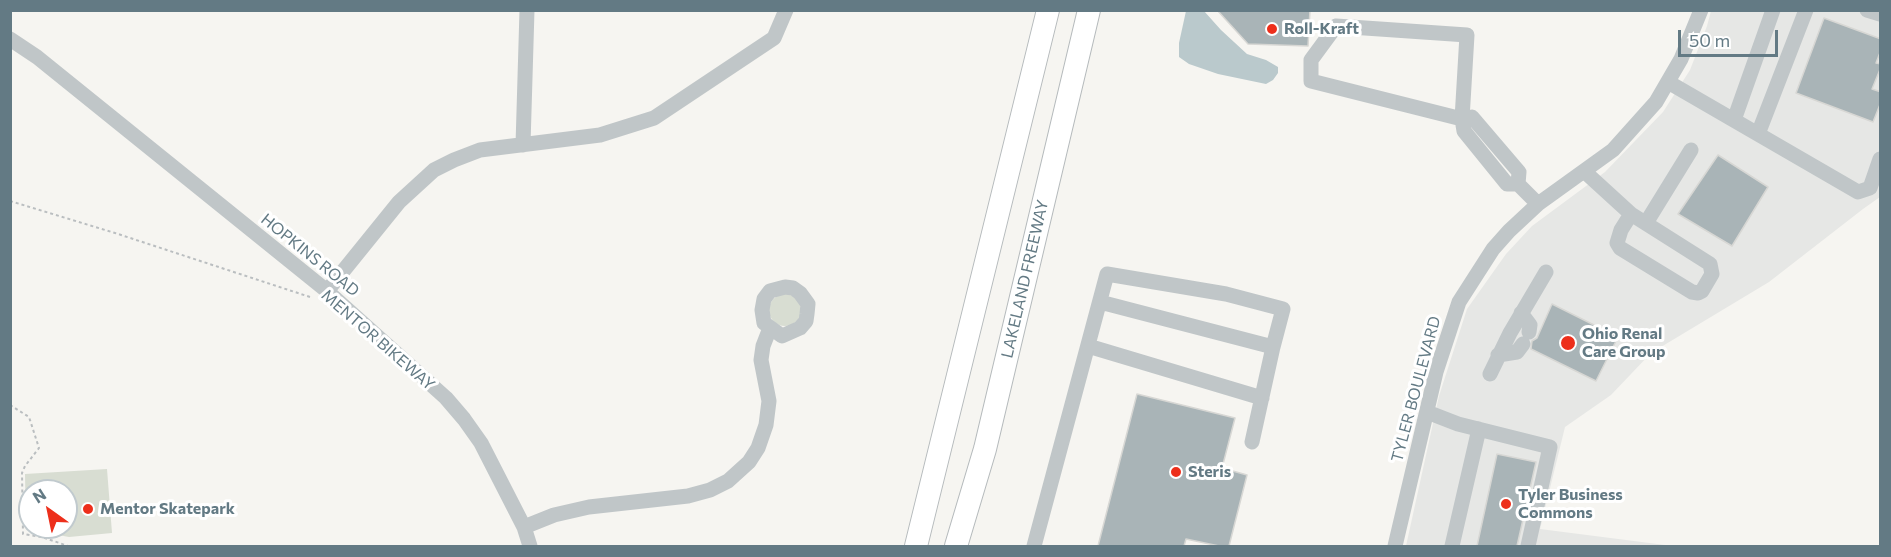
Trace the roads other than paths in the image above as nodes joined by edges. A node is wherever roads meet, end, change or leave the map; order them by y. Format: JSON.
{"nodes":[{"id":1,"x":527,"y":10,"type":"edge"},
{"id":2,"x":786,"y":10,"type":"edge"},
{"id":3,"x":1048,"y":10,"type":"edge"},
{"id":4,"x":1089,"y":10,"type":"edge"},
{"id":5,"x":1701,"y":10,"type":"edge"},
{"id":6,"x":1773,"y":10,"type":"edge"},
{"id":7,"x":1806,"y":10,"type":"edge"},
{"id":8,"x":1868,"y":10,"type":"edge"},
{"id":9,"x":1881,"y":14,"type":"edge"},
{"id":10,"x":10,"y":39,"type":"edge"},
{"id":11,"x":1668,"y":82,"type":"junction"},
{"id":12,"x":1462,"y":119,"type":"junction"},
{"id":13,"x":1734,"y":120,"type":"junction"},
{"id":14,"x":1758,"y":134,"type":"junction"},
{"id":15,"x":523,"y":145,"type":"junction"},
{"id":16,"x":1691,"y":150,"type":"dead end"},
{"id":17,"x":1881,"y":159,"type":"edge"},
{"id":18,"x":1585,"y":172,"type":"junction"},
{"id":19,"x":1538,"y":204,"type":"junction"},
{"id":20,"x":1630,"y":214,"type":"junction"},
{"id":21,"x":1646,"y":223,"type":"junction"},
{"id":22,"x":1546,"y":272,"type":"dead end"},
{"id":23,"x":327,"y":291,"type":"junction"},
{"id":24,"x":1100,"y":302,"type":"junction"},
{"id":25,"x":1521,"y":313,"type":"junction"},
{"id":26,"x":770,"y":328,"type":"dead end"},
{"id":27,"x":1088,"y":346,"type":"junction"},
{"id":28,"x":1273,"y":347,"type":"junction"},
{"id":29,"x":1498,"y":355,"type":"junction"},
{"id":30,"x":1490,"y":374,"type":"dead end"},
{"id":31,"x":1262,"y":398,"type":"junction"},
{"id":32,"x":1426,"y":412,"type":"junction"},
{"id":33,"x":1479,"y":429,"type":"junction"},
{"id":34,"x":1252,"y":442,"type":"dead end"},
{"id":35,"x":524,"y":527,"type":"junction"},
{"id":36,"x":530,"y":546,"type":"edge"},
{"id":37,"x":916,"y":546,"type":"edge"},
{"id":38,"x":956,"y":546,"type":"edge"},
{"id":39,"x":1034,"y":546,"type":"edge"},
{"id":40,"x":1395,"y":546,"type":"edge"},
{"id":41,"x":1452,"y":546,"type":"edge"},
{"id":42,"x":1528,"y":546,"type":"edge"}],
"edges":[{"from":1,"to":15,"type":"street"},
{"from":2,"to":15,"type":"street"},
{"from":3,"to":37,"type":"highway"},
{"from":4,"to":38,"type":"highway","name":"LAKELAND FREEWAY"},
{"from":5,"to":11,"type":"street","name":"TYLER BOULEVARD"},
{"from":6,"to":13,"type":"street"},
{"from":7,"to":14,"type":"street"},
{"from":8,"to":9,"type":"street"},
{"from":10,"to":23,"type":"street","name":"HOPKINS ROAD"},
{"from":11,"to":13,"type":"street"},
{"from":11,"to":18,"type":"street","name":"TYLER BOULEVARD"},
{"from":12,"to":12,"type":"street"},
{"from":12,"to":19,"type":"street"},
{"from":13,"to":14,"type":"street"},
{"from":14,"to":17,"type":"street"},
{"from":15,"to":23,"type":"street"},
{"from":16,"to":21,"type":"street"},
{"from":18,"to":19,"type":"street","name":"TYLER BOULEVARD"},
{"from":18,"to":20,"type":"street"},
{"from":19,"to":32,"type":"street","name":"TYLER BOULEVARD"},
{"from":20,"to":21,"type":"street"},
{"from":20,"to":21,"type":"street"},
{"from":22,"to":25,"type":"street"},
{"from":23,"to":35,"type":"street","name":"HOPKINS ROAD"},
{"from":24,"to":27,"type":"street"},
{"from":24,"to":28,"type":"street"},
{"from":24,"to":28,"type":"street"},
{"from":25,"to":29,"type":"street"},
{"from":25,"to":29,"type":"street"},
{"from":26,"to":35,"type":"street"},
{"from":27,"to":31,"type":"street"},
{"from":27,"to":39,"type":"street"},
{"from":28,"to":31,"type":"street"},
{"from":29,"to":30,"type":"street"},
{"from":31,"to":34,"type":"street"},
{"from":32,"to":33,"type":"street"},
{"from":32,"to":40,"type":"street","name":"TYLER BOULEVARD"},
{"from":33,"to":41,"type":"street"},
{"from":33,"to":42,"type":"street"},
{"from":35,"to":36,"type":"street","name":"HOPKINS ROAD"}]}
